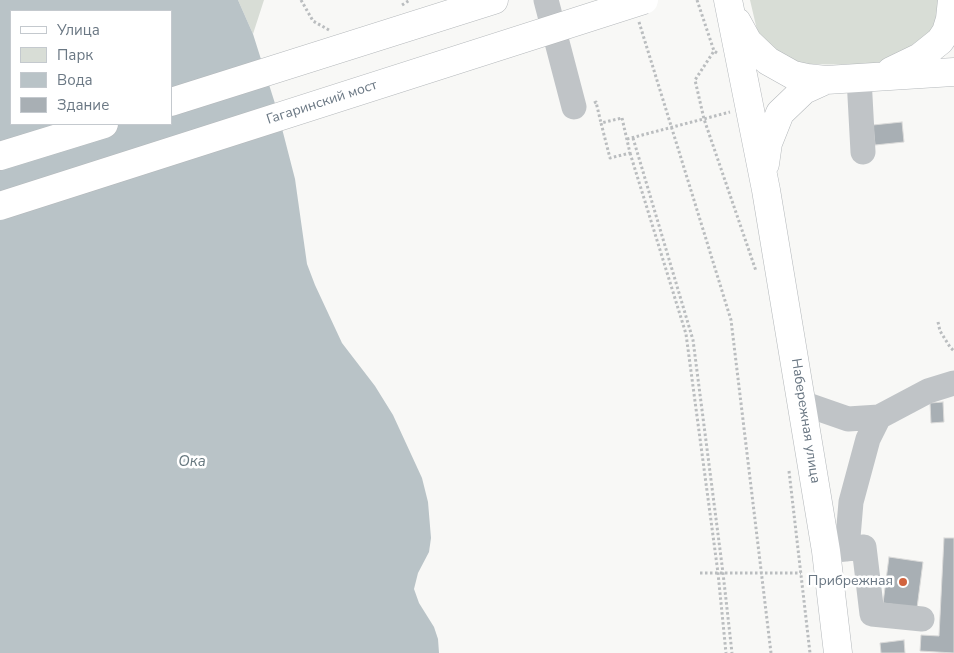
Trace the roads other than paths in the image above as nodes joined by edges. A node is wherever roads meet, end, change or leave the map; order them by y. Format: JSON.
{"nodes":[{"id":1,"x":494,"y":0,"type":"edge"},
{"id":2,"x":546,"y":0,"type":"edge"},
{"id":3,"x":728,"y":0,"type":"edge"},
{"id":4,"x":952,"y":0,"type":"edge"},
{"id":5,"x":641,"y":9,"type":"edge"},
{"id":6,"x":954,"y":72,"type":"edge"},
{"id":7,"x":863,"y":78,"type":"junction"},
{"id":8,"x":826,"y":80,"type":"junction"},
{"id":9,"x":172,"y":102,"type":"edge"},
{"id":10,"x":585,"y":105,"type":"road end"},
{"id":11,"x":101,"y":125,"type":"edge"},
{"id":12,"x":863,"y":152,"type":"dead end"},
{"id":13,"x":0,"y":156,"type":"edge"},
{"id":14,"x":766,"y":190,"type":"junction"},
{"id":15,"x":0,"y":206,"type":"edge"},
{"id":16,"x":954,"y":383,"type":"edge"},
{"id":17,"x":802,"y":404,"type":"junction"},
{"id":18,"x":879,"y":417,"type":"junction"},
{"id":19,"x":836,"y":550,"type":"junction"},
{"id":20,"x":922,"y":619,"type":"dead end"},
{"id":21,"x":838,"y":653,"type":"edge"}],
"edges":[{"from":1,"to":9,"type":"main road"},
{"from":2,"to":10,"type":"street"},
{"from":3,"to":8,"type":"main road"},
{"from":3,"to":14,"type":"main road"},
{"from":4,"to":7,"type":"main road"},
{"from":5,"to":15,"type":"main road","name":"Гагаринский мост","bridge":true},
{"from":6,"to":7,"type":"main road"},
{"from":7,"to":8,"type":"main road"},
{"from":7,"to":12,"type":"street"},
{"from":8,"to":14,"type":"main road"},
{"from":11,"to":13,"type":"main road"},
{"from":14,"to":17,"type":"main road","name":"Набережная улица"},
{"from":16,"to":18,"type":"street"},
{"from":17,"to":18,"type":"street"},
{"from":17,"to":19,"type":"main road","name":"Набережная улица"},
{"from":18,"to":19,"type":"street"},
{"from":19,"to":20,"type":"street"},
{"from":19,"to":21,"type":"main road","name":"Набережная улица"}]}
